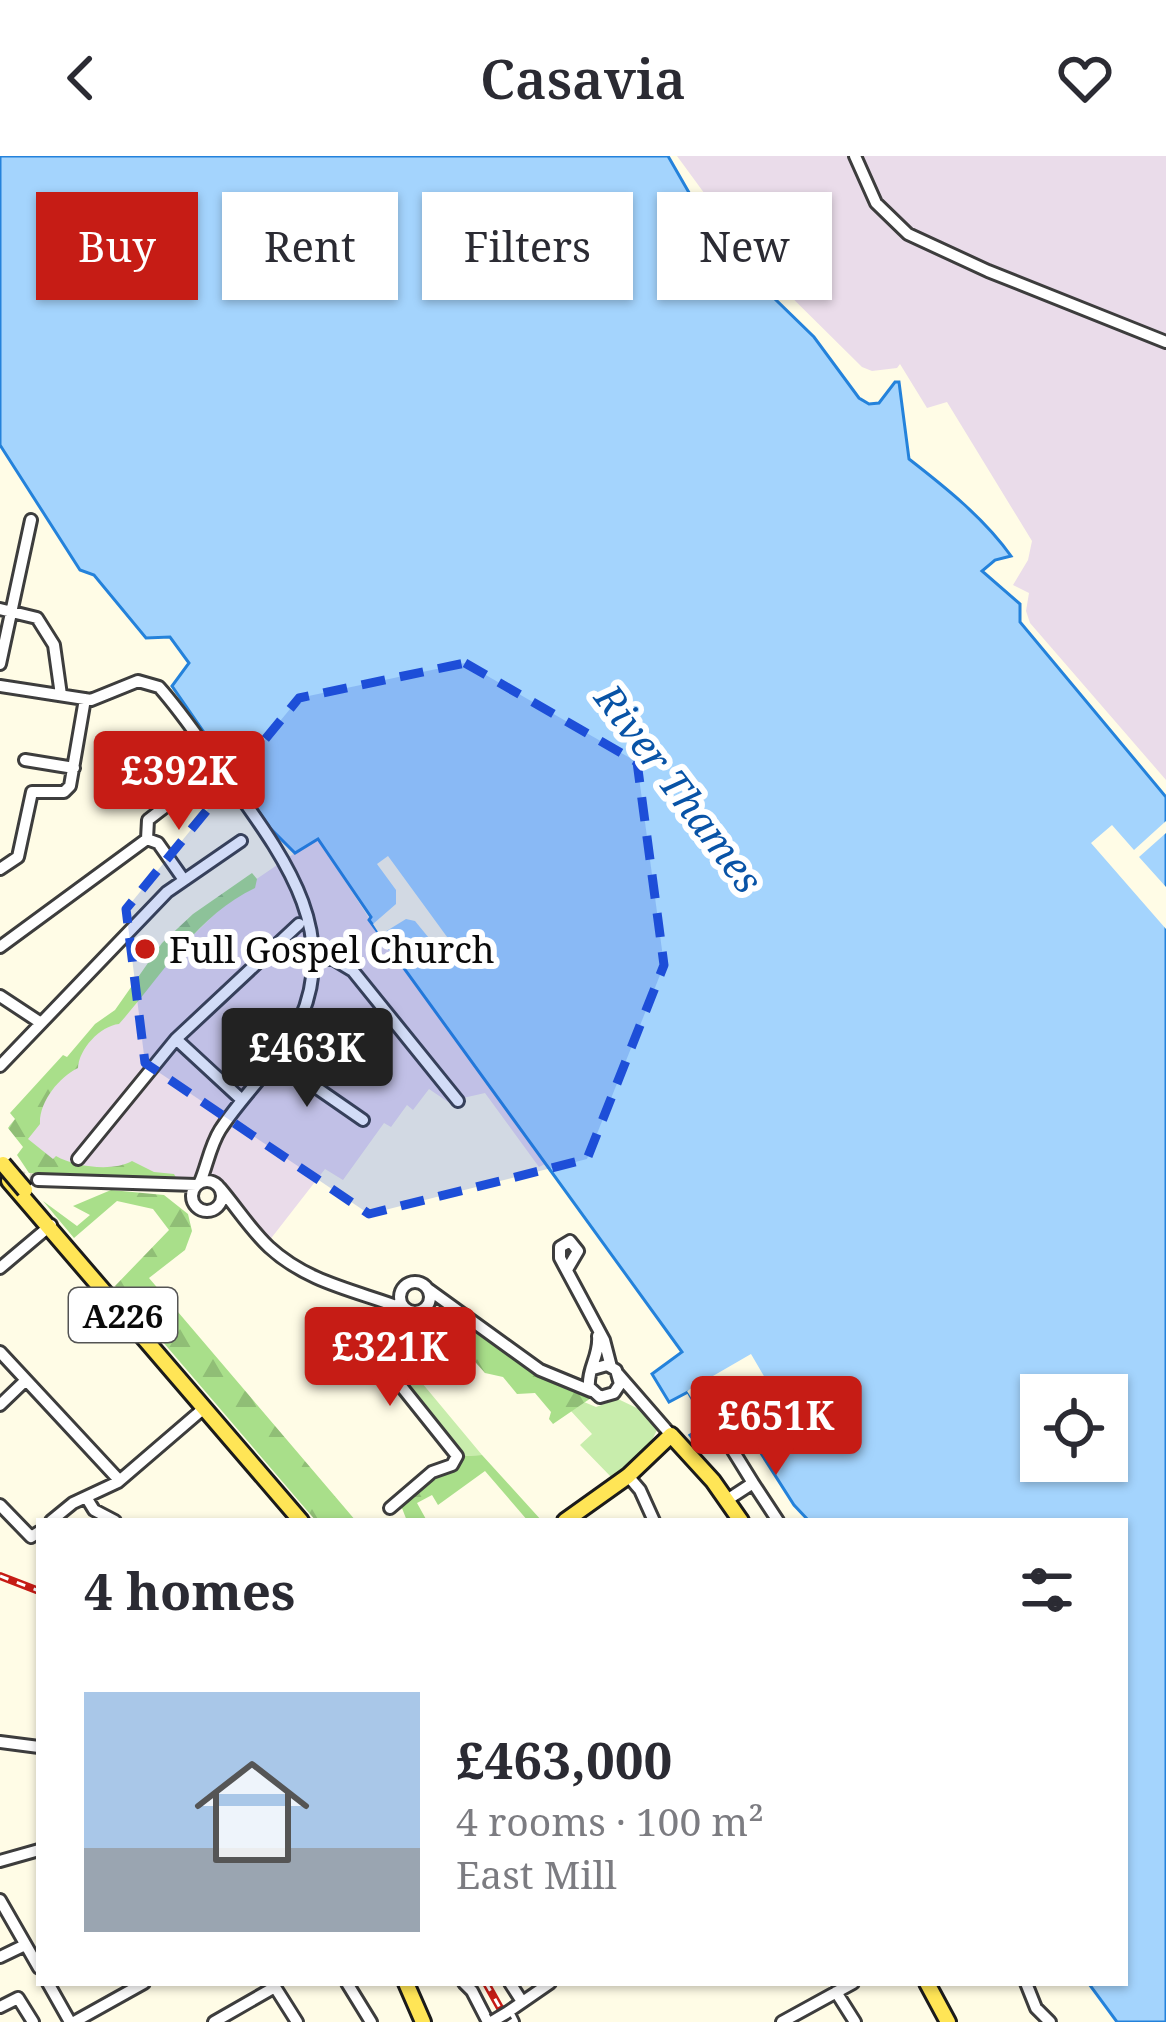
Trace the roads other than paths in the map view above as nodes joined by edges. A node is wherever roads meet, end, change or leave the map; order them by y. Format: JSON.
{"nodes":[{"id":1,"x":855,"y":156,"type":"edge"},
{"id":2,"x":1166,"y":343,"type":"edge"},
{"id":3,"x":31,"y":520,"type":"dead end"},
{"id":4,"x":4,"y":611,"type":"edge"},
{"id":5,"x":0,"y":664,"type":"edge"},
{"id":6,"x":0,"y":688,"type":"edge"},
{"id":7,"x":62,"y":695,"type":"junction"},
{"id":8,"x":85,"y":699,"type":"junction"},
{"id":9,"x":25,"y":760,"type":"dead end"},
{"id":10,"x":74,"y":768,"type":"junction"},
{"id":11,"x":213,"y":770,"type":"junction"},
{"id":12,"x":146,"y":839,"type":"junction"},
{"id":13,"x":241,"y":841,"type":"dead end"},
{"id":14,"x":0,"y":869,"type":"edge"},
{"id":15,"x":184,"y":880,"type":"junction"},
{"id":16,"x":299,"y":924,"type":"dead end"},
{"id":17,"x":0,"y":947,"type":"edge"},
{"id":18,"x":314,"y":959,"type":"junction"},
{"id":19,"x":0,"y":996,"type":"edge"},
{"id":20,"x":41,"y":1023,"type":"junction"},
{"id":21,"x":176,"y":1039,"type":"junction"},
{"id":22,"x":275,"y":1059,"type":"junction"},
{"id":23,"x":0,"y":1066,"type":"edge"},
{"id":24,"x":242,"y":1100,"type":"junction"},
{"id":25,"x":458,"y":1101,"type":"dead end"},
{"id":26,"x":363,"y":1120,"type":"dead end"},
{"id":27,"x":212,"y":1147,"type":"junction"},
{"id":28,"x":77,"y":1159,"type":"dead end"},
{"id":29,"x":1,"y":1165,"type":"edge"},
{"id":30,"x":198,"y":1184,"type":"junction"},
{"id":31,"x":27,"y":1186,"type":"junction"},
{"id":32,"x":161,"y":1186,"type":"junction"},
{"id":33,"x":219,"y":1187,"type":"junction"},
{"id":34,"x":193,"y":1204,"type":"junction"},
{"id":35,"x":214,"y":1210,"type":"junction"},
{"id":36,"x":247,"y":1224,"type":"junction"},
{"id":37,"x":51,"y":1225,"type":"junction"},
{"id":38,"x":76,"y":1248,"type":"junction"},
{"id":39,"x":0,"y":1268,"type":"edge"},
{"id":40,"x":568,"y":1268,"type":"dead end"},
{"id":41,"x":405,"y":1286,"type":"junction"},
{"id":42,"x":428,"y":1289,"type":"junction"},
{"id":43,"x":364,"y":1296,"type":"junction"},
{"id":44,"x":107,"y":1297,"type":"junction"},
{"id":45,"x":415,"y":1311,"type":"junction"},
{"id":46,"x":472,"y":1322,"type":"junction"},
{"id":47,"x":597,"y":1328,"type":"junction"},
{"id":48,"x":0,"y":1352,"type":"edge"},
{"id":49,"x":592,"y":1371,"type":"junction"},
{"id":50,"x":615,"y":1371,"type":"junction"},
{"id":51,"x":183,"y":1375,"type":"junction"},
{"id":52,"x":552,"y":1375,"type":"junction"},
{"id":53,"x":26,"y":1380,"type":"junction"},
{"id":54,"x":591,"y":1391,"type":"junction"},
{"id":55,"x":610,"y":1396,"type":"junction"},
{"id":56,"x":0,"y":1405,"type":"edge"},
{"id":57,"x":648,"y":1407,"type":"junction"},
{"id":58,"x":203,"y":1408,"type":"junction"},
{"id":59,"x":671,"y":1436,"type":"junction"},
{"id":60,"x":231,"y":1439,"type":"junction"},
{"id":61,"x":727,"y":1442,"type":"dead end"},
{"id":62,"x":628,"y":1476,"type":"junction"},
{"id":63,"x":119,"y":1480,"type":"junction"},
{"id":64,"x":753,"y":1483,"type":"junction"},
{"id":65,"x":86,"y":1497,"type":"junction"},
{"id":66,"x":728,"y":1500,"type":"junction"},
{"id":67,"x":0,"y":1505,"type":"edge"},
{"id":68,"x":390,"y":1508,"type":"dead end"},
{"id":69,"x":55,"y":1518,"type":"edge"},
{"id":70,"x":109,"y":1518,"type":"edge"},
{"id":71,"x":298,"y":1518,"type":"edge"},
{"id":72,"x":569,"y":1518,"type":"edge"},
{"id":73,"x":653,"y":1518,"type":"edge"},
{"id":74,"x":739,"y":1518,"type":"edge"},
{"id":75,"x":776,"y":1518,"type":"edge"},
{"id":76,"x":36,"y":1534,"type":"edge"},
{"id":77,"x":0,"y":1742,"type":"edge"},
{"id":78,"x":36,"y":1747,"type":"edge"},
{"id":79,"x":36,"y":1851,"type":"edge"},
{"id":80,"x":0,"y":1861,"type":"edge"},
{"id":81,"x":0,"y":1900,"type":"edge"},
{"id":82,"x":26,"y":1945,"type":"junction"},
{"id":83,"x":0,"y":1958,"type":"edge"},
{"id":84,"x":36,"y":1959,"type":"edge"},
{"id":85,"x":50,"y":1986,"type":"edge"},
{"id":86,"x":139,"y":1986,"type":"edge"},
{"id":87,"x":271,"y":1986,"type":"edge"},
{"id":88,"x":274,"y":1986,"type":"edge"},
{"id":89,"x":348,"y":1986,"type":"edge"},
{"id":90,"x":407,"y":1986,"type":"edge"},
{"id":91,"x":466,"y":1986,"type":"edge"},
{"id":92,"x":513,"y":1986,"type":"edge"},
{"id":93,"x":545,"y":1986,"type":"edge"},
{"id":94,"x":847,"y":1986,"type":"edge"},
{"id":95,"x":929,"y":1986,"type":"edge"},
{"id":96,"x":1027,"y":1986,"type":"edge"},
{"id":97,"x":836,"y":1992,"type":"junction"},
{"id":98,"x":521,"y":2000,"type":"junction"},
{"id":99,"x":0,"y":2007,"type":"edge"},
{"id":100,"x":99,"y":2008,"type":"junction"},
{"id":101,"x":511,"y":2017,"type":"edge"},
{"id":102,"x":106,"y":2021,"type":"edge"},
{"id":103,"x":33,"y":2022,"type":"edge"},
{"id":104,"x":72,"y":2022,"type":"edge"},
{"id":105,"x":214,"y":2022,"type":"edge"},
{"id":106,"x":297,"y":2022,"type":"edge"},
{"id":107,"x":371,"y":2022,"type":"edge"},
{"id":108,"x":424,"y":2022,"type":"edge"},
{"id":109,"x":490,"y":2022,"type":"edge"},
{"id":110,"x":782,"y":2022,"type":"edge"},
{"id":111,"x":855,"y":2022,"type":"edge"},
{"id":112,"x":947,"y":2022,"type":"edge"},
{"id":113,"x":1050,"y":2022,"type":"edge"}],
"edges":[{"from":1,"to":2,"type":"street"},
{"from":3,"to":4,"type":"street"},
{"from":4,"to":5,"type":"street"},
{"from":4,"to":7,"type":"street"},
{"from":6,"to":7,"type":"street"},
{"from":7,"to":8,"type":"street"},
{"from":8,"to":10,"type":"street"},
{"from":8,"to":11,"type":"street"},
{"from":9,"to":10,"type":"street"},
{"from":10,"to":14,"type":"street"},
{"from":11,"to":12,"type":"street"},
{"from":11,"to":18,"type":"street"},
{"from":12,"to":15,"type":"street"},
{"from":12,"to":17,"type":"street"},
{"from":13,"to":15,"type":"street"},
{"from":15,"to":20,"type":"street"},
{"from":16,"to":21,"type":"street"},
{"from":18,"to":22,"type":"street"},
{"from":18,"to":25,"type":"street"},
{"from":19,"to":20,"type":"street"},
{"from":20,"to":23,"type":"street"},
{"from":21,"to":24,"type":"street"},
{"from":21,"to":28,"type":"street"},
{"from":22,"to":24,"type":"street"},
{"from":22,"to":26,"type":"street"},
{"from":24,"to":27,"type":"street"},
{"from":27,"to":30,"type":"street"},
{"from":27,"to":33,"type":"street"},
{"from":29,"to":31,"type":"main road","bridge":true},
{"from":30,"to":32,"type":"street"},
{"from":30,"to":33,"type":"street"},
{"from":30,"to":34,"type":"street"},
{"from":31,"to":32,"type":"street"},
{"from":31,"to":37,"type":"main road"},
{"from":32,"to":34,"type":"street"},
{"from":33,"to":35,"type":"street"},
{"from":33,"to":36,"type":"street"},
{"from":34,"to":35,"type":"street"},
{"from":35,"to":36,"type":"street"},
{"from":36,"to":43,"type":"street"},
{"from":37,"to":38,"type":"main road"},
{"from":37,"to":39,"type":"street"},
{"from":37,"to":44,"type":"main road","number":"A226"},
{"from":38,"to":44,"type":"main road"},
{"from":38,"to":51,"type":"main road"},
{"from":40,"to":47,"type":"street"},
{"from":41,"to":42,"type":"street"},
{"from":41,"to":43,"type":"street"},
{"from":41,"to":45,"type":"street"},
{"from":42,"to":45,"type":"street"},
{"from":42,"to":46,"type":"street"},
{"from":43,"to":45,"type":"street"},
{"from":44,"to":58,"type":"main road","number":"A226"},
{"from":45,"to":46,"type":"street"},
{"from":45,"to":68,"type":"street"},
{"from":46,"to":52,"type":"street"},
{"from":47,"to":49,"type":"street"},
{"from":47,"to":50,"type":"street"},
{"from":48,"to":53,"type":"street"},
{"from":49,"to":50,"type":"street"},
{"from":49,"to":52,"type":"street"},
{"from":49,"to":54,"type":"street"},
{"from":50,"to":55,"type":"street"},
{"from":50,"to":57,"type":"street"},
{"from":51,"to":58,"type":"main road"},
{"from":51,"to":60,"type":"main road"},
{"from":52,"to":54,"type":"street"},
{"from":53,"to":56,"type":"street"},
{"from":53,"to":63,"type":"street"},
{"from":54,"to":55,"type":"street"},
{"from":55,"to":57,"type":"street"},
{"from":57,"to":59,"type":"street"},
{"from":58,"to":60,"type":"main road","number":"A226"},
{"from":58,"to":63,"type":"street"},
{"from":59,"to":62,"type":"main road"},
{"from":59,"to":66,"type":"main road"},
{"from":60,"to":71,"type":"main road","number":"A226"},
{"from":61,"to":64,"type":"street"},
{"from":62,"to":72,"type":"main road"},
{"from":62,"to":73,"type":"street"},
{"from":63,"to":65,"type":"street"},
{"from":64,"to":66,"type":"street"},
{"from":64,"to":75,"type":"street"},
{"from":65,"to":69,"type":"street"},
{"from":65,"to":70,"type":"street"},
{"from":66,"to":74,"type":"main road"},
{"from":67,"to":76,"type":"street"},
{"from":77,"to":78,"type":"street"},
{"from":79,"to":80,"type":"street"},
{"from":81,"to":82,"type":"street"},
{"from":82,"to":83,"type":"street"},
{"from":82,"to":84,"type":"street"},
{"from":85,"to":104,"type":"street"},
{"from":86,"to":100,"type":"street"},
{"from":87,"to":105,"type":"street"},
{"from":88,"to":106,"type":"street"},
{"from":89,"to":107,"type":"street"},
{"from":90,"to":108,"type":"main road"},
{"from":91,"to":109,"type":"street"},
{"from":92,"to":98,"type":"street"},
{"from":93,"to":98,"type":"street"},
{"from":94,"to":97,"type":"street"},
{"from":95,"to":112,"type":"main road"},
{"from":96,"to":113,"type":"street"},
{"from":97,"to":110,"type":"street"},
{"from":97,"to":111,"type":"street"},
{"from":98,"to":101,"type":"street","bridge":true},
{"from":99,"to":103,"type":"street"},
{"from":100,"to":102,"type":"street"},
{"from":100,"to":104,"type":"street"},
{"from":101,"to":109,"type":"street","bridge":true}]}
